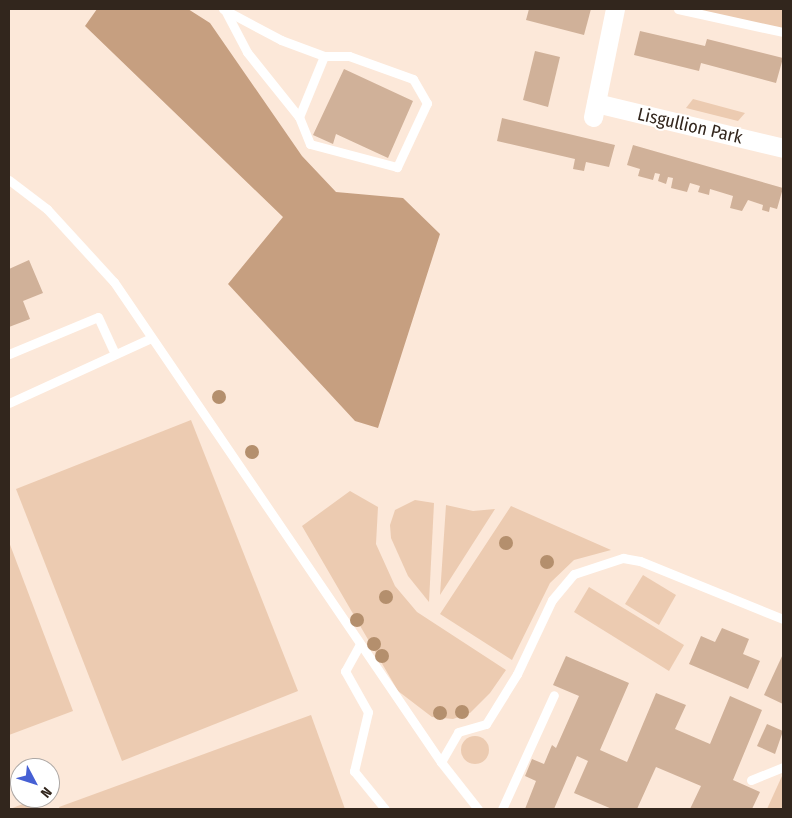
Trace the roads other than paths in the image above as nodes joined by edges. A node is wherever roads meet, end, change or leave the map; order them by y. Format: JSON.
{"nodes":[{"id":1,"x":615,"y":9,"type":"edge"},
{"id":2,"x":678,"y":9,"type":"edge"},
{"id":3,"x":224,"y":10,"type":"edge"},
{"id":4,"x":783,"y":32,"type":"edge"},
{"id":5,"x":324,"y":56,"type":"junction"},
{"id":6,"x":299,"y":116,"type":"junction"},
{"id":7,"x":783,"y":148,"type":"edge"},
{"id":8,"x":9,"y":180,"type":"edge"},
{"id":9,"x":151,"y":338,"type":"junction"},
{"id":10,"x":9,"y":354,"type":"edge"},
{"id":11,"x":114,"y":354,"type":"junction"},
{"id":12,"x":9,"y":403,"type":"edge"},
{"id":13,"x":783,"y":619,"type":"edge"},
{"id":14,"x":359,"y":646,"type":"junction"},
{"id":15,"x":554,"y":695,"type":"dead end"},
{"id":16,"x":441,"y":762,"type":"junction"},
{"id":17,"x":783,"y":767,"type":"edge"},
{"id":18,"x":750,"y":780,"type":"dead end"},
{"id":19,"x":385,"y":809,"type":"edge"},
{"id":20,"x":478,"y":809,"type":"edge"},
{"id":21,"x":502,"y":809,"type":"edge"}],
"edges":[{"from":1,"to":7,"type":"street","name":"Lisgullion Park"},
{"from":2,"to":4,"type":"lane"},
{"from":3,"to":5,"type":"lane"},
{"from":3,"to":6,"type":"lane"},
{"from":5,"to":6,"type":"lane"},
{"from":5,"to":6,"type":"lane"},
{"from":8,"to":9,"type":"lane"},
{"from":9,"to":11,"type":"lane"},
{"from":9,"to":14,"type":"lane"},
{"from":10,"to":11,"type":"lane"},
{"from":11,"to":12,"type":"lane"},
{"from":13,"to":16,"type":"lane"},
{"from":14,"to":16,"type":"lane"},
{"from":14,"to":19,"type":"lane"},
{"from":15,"to":21,"type":"lane"},
{"from":16,"to":20,"type":"lane"},
{"from":17,"to":18,"type":"lane"}]}
